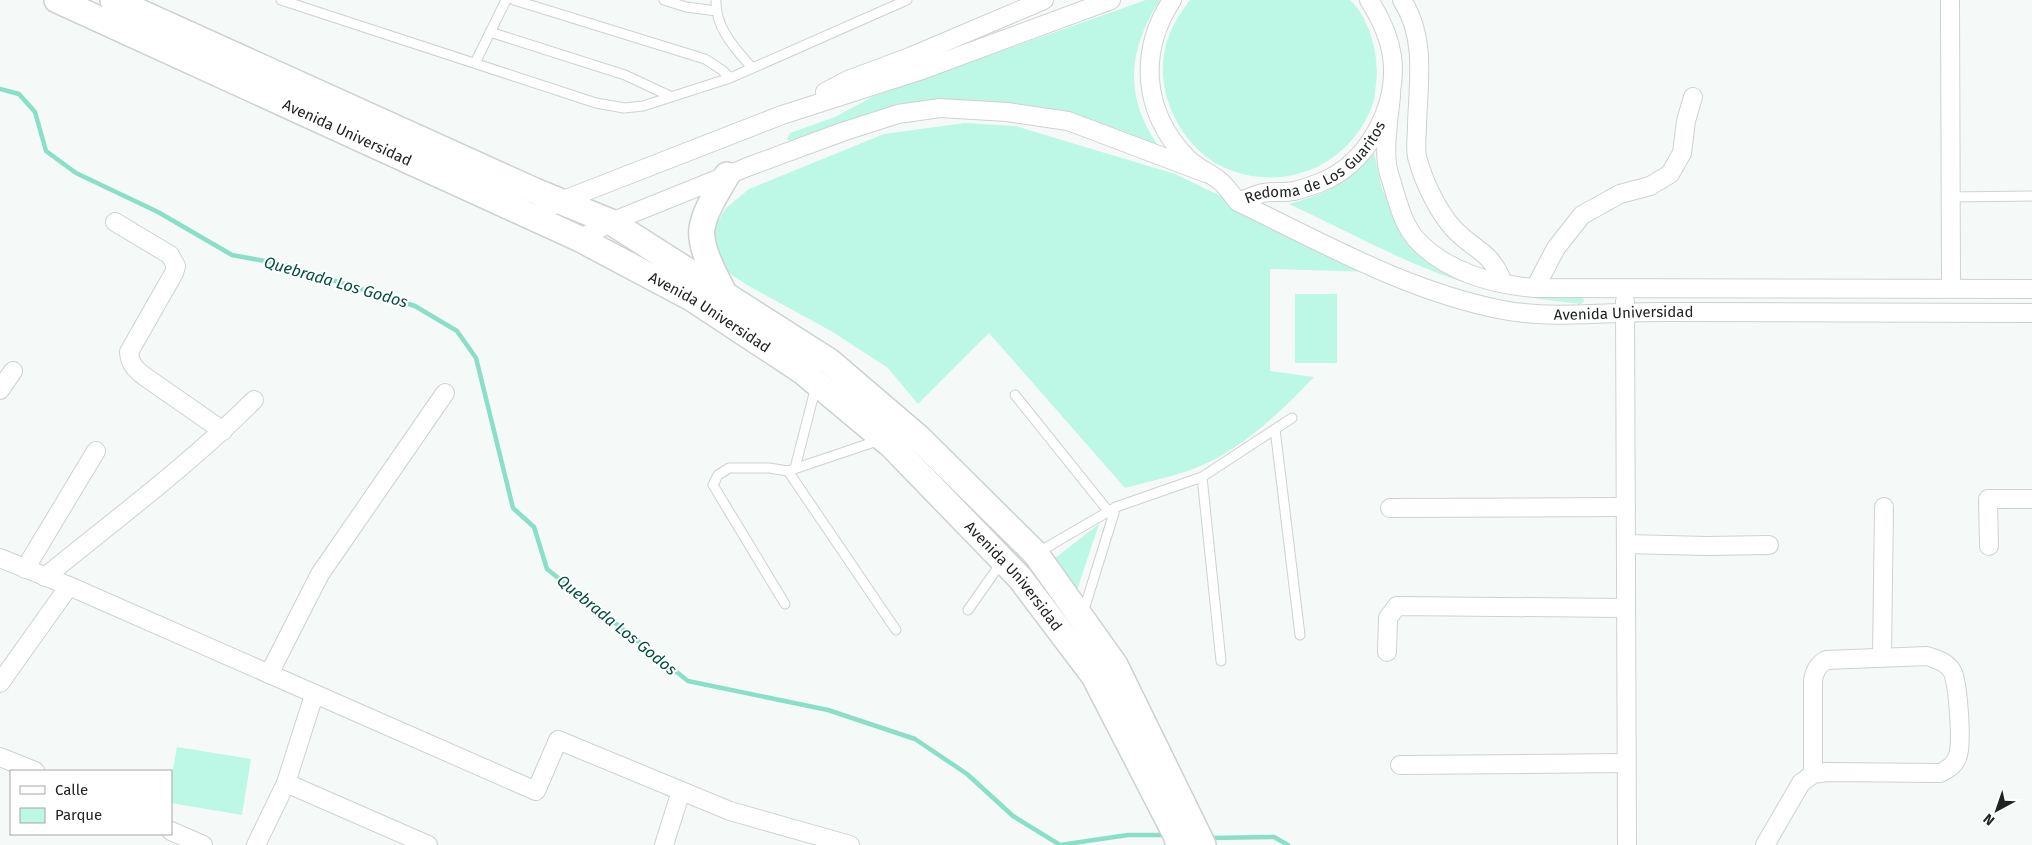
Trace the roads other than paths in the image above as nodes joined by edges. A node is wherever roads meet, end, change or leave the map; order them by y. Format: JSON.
{"nodes":[{"id":1,"x":57,"y":0,"type":"edge"},
{"id":2,"x":112,"y":0,"type":"edge"},
{"id":3,"x":281,"y":0,"type":"edge"},
{"id":4,"x":506,"y":0,"type":"edge"},
{"id":5,"x":514,"y":0,"type":"edge"},
{"id":6,"x":664,"y":0,"type":"edge"},
{"id":7,"x":716,"y":0,"type":"edge"},
{"id":8,"x":907,"y":0,"type":"edge"},
{"id":9,"x":1044,"y":0,"type":"edge"},
{"id":10,"x":1111,"y":0,"type":"edge"},
{"id":11,"x":1172,"y":0,"type":"edge"},
{"id":12,"x":1369,"y":0,"type":"edge"},
{"id":13,"x":1402,"y":0,"type":"edge"},
{"id":14,"x":1950,"y":0,"type":"edge"},
{"id":15,"x":717,"y":11,"type":"junction"},
{"id":16,"x":490,"y":32,"type":"junction"},
{"id":17,"x":476,"y":62,"type":"junction"},
{"id":18,"x":752,"y":68,"type":"junction"},
{"id":19,"x":730,"y":78,"type":"junction"},
{"id":20,"x":1391,"y":96,"type":"junction"},
{"id":21,"x":672,"y":97,"type":"junction"},
{"id":22,"x":1693,"y":97,"type":"dead end"},
{"id":23,"x":782,"y":114,"type":"junction"},
{"id":24,"x":1206,"y":173,"type":"junction"},
{"id":25,"x":727,"y":175,"type":"junction"},
{"id":26,"x":2032,"y":196,"type":"edge"},
{"id":27,"x":1951,"y":198,"type":"junction"},
{"id":28,"x":561,"y":201,"type":"junction"},
{"id":29,"x":1238,"y":202,"type":"junction"},
{"id":30,"x":531,"y":217,"type":"junction"},
{"id":31,"x":115,"y":222,"type":"dead end"},
{"id":32,"x":611,"y":222,"type":"junction"},
{"id":33,"x":580,"y":239,"type":"junction"},
{"id":34,"x":1503,"y":283,"type":"junction"},
{"id":35,"x":1535,"y":288,"type":"junction"},
{"id":36,"x":1951,"y":288,"type":"junction"},
{"id":37,"x":1625,"y":289,"type":"junction"},
{"id":38,"x":2032,"y":289,"type":"edge"},
{"id":39,"x":725,"y":294,"type":"junction"},
{"id":40,"x":1625,"y":312,"type":"junction"},
{"id":41,"x":2032,"y":313,"type":"edge"},
{"id":42,"x":13,"y":371,"type":"dead end"},
{"id":43,"x":817,"y":384,"type":"junction"},
{"id":44,"x":0,"y":390,"type":"edge"},
{"id":45,"x":444,"y":392,"type":"dead end"},
{"id":46,"x":1015,"y":396,"type":"dead end"},
{"id":47,"x":254,"y":400,"type":"dead end"},
{"id":48,"x":1292,"y":418,"type":"dead end"},
{"id":49,"x":1275,"y":429,"type":"junction"},
{"id":50,"x":223,"y":431,"type":"junction"},
{"id":51,"x":883,"y":439,"type":"junction"},
{"id":52,"x":96,"y":451,"type":"dead end"},
{"id":53,"x":791,"y":470,"type":"junction"},
{"id":54,"x":1202,"y":477,"type":"junction"},
{"id":55,"x":2032,"y":499,"type":"edge"},
{"id":56,"x":1626,"y":507,"type":"junction"},
{"id":57,"x":1884,"y":507,"type":"dead end"},
{"id":58,"x":1390,"y":508,"type":"dead end"},
{"id":59,"x":1112,"y":512,"type":"junction"},
{"id":60,"x":1626,"y":544,"type":"junction"},
{"id":61,"x":1770,"y":545,"type":"dead end"},
{"id":62,"x":1989,"y":546,"type":"dead end"},
{"id":63,"x":1036,"y":554,"type":"junction"},
{"id":64,"x":0,"y":558,"type":"edge"},
{"id":65,"x":1003,"y":561,"type":"junction"},
{"id":66,"x":25,"y":569,"type":"junction"},
{"id":67,"x":45,"y":577,"type":"junction"},
{"id":68,"x":69,"y":586,"type":"junction"},
{"id":69,"x":785,"y":604,"type":"dead end"},
{"id":70,"x":1626,"y":608,"type":"junction"},
{"id":71,"x":968,"y":610,"type":"dead end"},
{"id":72,"x":1081,"y":618,"type":"junction"},
{"id":73,"x":896,"y":630,"type":"dead end"},
{"id":74,"x":1300,"y":635,"type":"dead end"},
{"id":75,"x":1387,"y":652,"type":"dead end"},
{"id":76,"x":1882,"y":656,"type":"junction"},
{"id":77,"x":1221,"y":661,"type":"dead end"},
{"id":78,"x":269,"y":674,"type":"junction"},
{"id":79,"x":0,"y":682,"type":"edge"},
{"id":80,"x":314,"y":695,"type":"junction"},
{"id":81,"x":0,"y":757,"type":"edge"},
{"id":82,"x":1626,"y":763,"type":"junction"},
{"id":83,"x":1400,"y":765,"type":"dead end"},
{"id":84,"x":32,"y":770,"type":"edge"},
{"id":85,"x":1813,"y":774,"type":"junction"},
{"id":86,"x":286,"y":783,"type":"junction"},
{"id":87,"x":681,"y":791,"type":"junction"},
{"id":88,"x":172,"y":830,"type":"edge"},
{"id":89,"x":203,"y":845,"type":"edge"},
{"id":90,"x":256,"y":845,"type":"edge"},
{"id":91,"x":428,"y":845,"type":"edge"},
{"id":92,"x":664,"y":845,"type":"edge"},
{"id":93,"x":850,"y":845,"type":"edge"},
{"id":94,"x":1179,"y":845,"type":"edge"},
{"id":95,"x":1203,"y":845,"type":"edge"},
{"id":96,"x":1627,"y":845,"type":"edge"},
{"id":97,"x":1765,"y":845,"type":"edge"}],
"edges":[{"from":1,"to":30,"type":"street","name":"Avenida Universidad"},
{"from":2,"to":28,"type":"street","name":"Avenida Universidad"},
{"from":3,"to":17,"type":"lane"},
{"from":4,"to":16,"type":"lane"},
{"from":5,"to":19,"type":"lane"},
{"from":6,"to":15,"type":"lane"},
{"from":7,"to":15,"type":"lane"},
{"from":8,"to":18,"type":"lane"},
{"from":9,"to":23,"type":"street"},
{"from":10,"to":23,"type":"street"},
{"from":11,"to":24,"type":"street","name":"Redoma de Los Guaritos"},
{"from":12,"to":20,"type":"street","name":"Redoma de Los Guaritos"},
{"from":13,"to":34,"type":"street"},
{"from":14,"to":27,"type":"street"},
{"from":15,"to":18,"type":"lane"},
{"from":16,"to":17,"type":"lane"},
{"from":16,"to":21,"type":"lane"},
{"from":17,"to":21,"type":"lane"},
{"from":18,"to":19,"type":"lane"},
{"from":19,"to":21,"type":"lane"},
{"from":20,"to":29,"type":"street","name":"Redoma de Los Guaritos"},
{"from":20,"to":34,"type":"street","name":"Avenida Universidad"},
{"from":22,"to":35,"type":"street"},
{"from":23,"to":28,"type":"street"},
{"from":24,"to":25,"type":"street"},
{"from":24,"to":29,"type":"street","name":"Redoma de Los Guaritos"},
{"from":25,"to":32,"type":"street"},
{"from":25,"to":39,"type":"street"},
{"from":26,"to":27,"type":"lane"},
{"from":27,"to":36,"type":"street"},
{"from":28,"to":30,"type":"street"},
{"from":28,"to":32,"type":"street","name":"Avenida Universidad"},
{"from":29,"to":40,"type":"street","name":"Avenida Universidad"},
{"from":30,"to":33,"type":"street","name":"Avenida Universidad"},
{"from":31,"to":50,"type":"street"},
{"from":32,"to":33,"type":"street"},
{"from":32,"to":39,"type":"street","name":"Avenida Universidad"},
{"from":33,"to":43,"type":"street","name":"Avenida Universidad"},
{"from":34,"to":35,"type":"street","name":"Avenida Universidad"},
{"from":35,"to":37,"type":"street","name":"Avenida Universidad"},
{"from":36,"to":37,"type":"street","name":"Avenida Universidad"},
{"from":36,"to":38,"type":"street","name":"Avenida Universidad"},
{"from":37,"to":40,"type":"street"},
{"from":39,"to":63,"type":"street","name":"Avenida Universidad"},
{"from":40,"to":41,"type":"street","name":"Avenida Universidad"},
{"from":40,"to":56,"type":"street"},
{"from":42,"to":44,"type":"street"},
{"from":43,"to":51,"type":"street","name":"Avenida Universidad"},
{"from":43,"to":53,"type":"lane"},
{"from":45,"to":78,"type":"street"},
{"from":46,"to":59,"type":"lane"},
{"from":47,"to":50,"type":"street"},
{"from":48,"to":49,"type":"lane"},
{"from":49,"to":54,"type":"lane"},
{"from":49,"to":74,"type":"lane"},
{"from":50,"to":67,"type":"street"},
{"from":51,"to":53,"type":"lane"},
{"from":51,"to":65,"type":"street","name":"Avenida Universidad"},
{"from":52,"to":66,"type":"street"},
{"from":53,"to":69,"type":"lane"},
{"from":53,"to":73,"type":"lane"},
{"from":54,"to":59,"type":"lane"},
{"from":54,"to":77,"type":"lane"},
{"from":55,"to":62,"type":"street"},
{"from":56,"to":58,"type":"street"},
{"from":56,"to":60,"type":"street"},
{"from":57,"to":76,"type":"street"},
{"from":59,"to":63,"type":"lane"},
{"from":59,"to":72,"type":"lane"},
{"from":60,"to":61,"type":"street"},
{"from":60,"to":70,"type":"street"},
{"from":63,"to":72,"type":"street","name":"Avenida Universidad"},
{"from":64,"to":66,"type":"street"},
{"from":65,"to":71,"type":"lane"},
{"from":65,"to":94,"type":"street","name":"Avenida Universidad"},
{"from":66,"to":67,"type":"street"},
{"from":67,"to":68,"type":"street"},
{"from":68,"to":78,"type":"street"},
{"from":68,"to":79,"type":"street"},
{"from":70,"to":75,"type":"street"},
{"from":70,"to":82,"type":"street"},
{"from":72,"to":95,"type":"street","name":"Avenida Universidad"},
{"from":76,"to":85,"type":"street"},
{"from":76,"to":85,"type":"street"},
{"from":78,"to":80,"type":"street"},
{"from":80,"to":86,"type":"street"},
{"from":80,"to":87,"type":"street"},
{"from":81,"to":84,"type":"street"},
{"from":82,"to":83,"type":"street"},
{"from":82,"to":96,"type":"street"},
{"from":85,"to":97,"type":"street"},
{"from":86,"to":90,"type":"street"},
{"from":86,"to":91,"type":"street"},
{"from":87,"to":92,"type":"street"},
{"from":87,"to":93,"type":"street"},
{"from":88,"to":89,"type":"street"}]}
